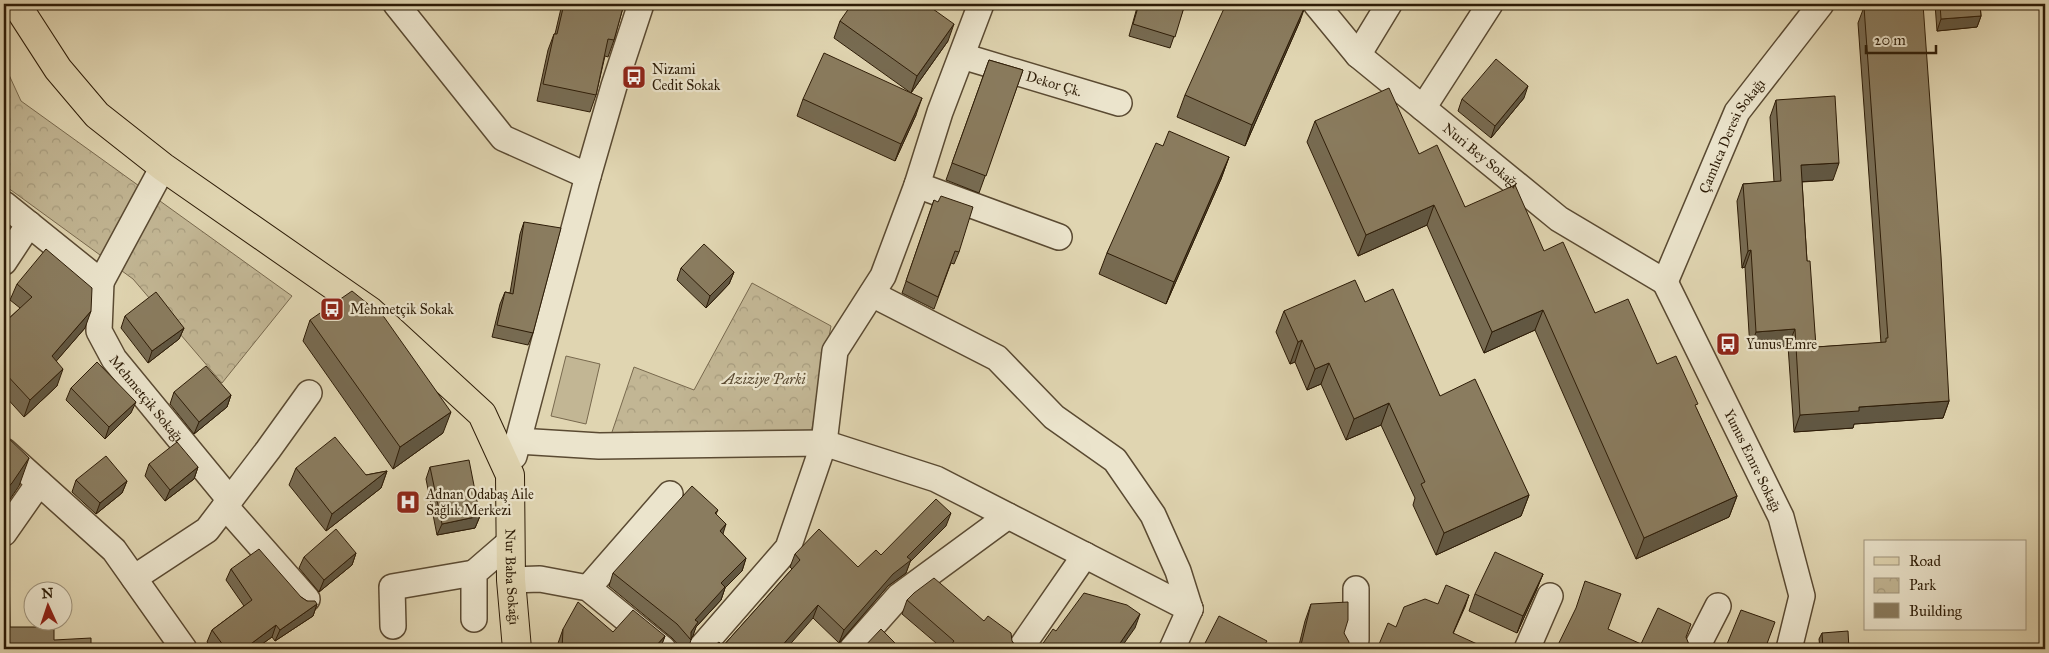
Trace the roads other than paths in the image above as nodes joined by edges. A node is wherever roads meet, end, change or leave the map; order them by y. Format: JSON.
{"nodes":[{"id":1,"x":16,"y":4,"type":"edge"},
{"id":2,"x":396,"y":4,"type":"edge"},
{"id":3,"x":641,"y":4,"type":"edge"},
{"id":4,"x":981,"y":4,"type":"edge"},
{"id":5,"x":1316,"y":4,"type":"edge"},
{"id":6,"x":1390,"y":4,"type":"edge"},
{"id":7,"x":1490,"y":4,"type":"edge"},
{"id":8,"x":1821,"y":4,"type":"edge"},
{"id":9,"x":1358,"y":55,"type":"junction"},
{"id":10,"x":962,"y":56,"type":"junction"},
{"id":11,"x":1119,"y":103,"type":"dead end"},
{"id":12,"x":1423,"y":108,"type":"junction"},
{"id":13,"x":163,"y":168,"type":"junction"},
{"id":14,"x":588,"y":176,"type":"junction"},
{"id":15,"x":917,"y":185,"type":"junction"},
{"id":16,"x":4,"y":204,"type":"edge"},
{"id":17,"x":29,"y":224,"type":"junction"},
{"id":18,"x":1059,"y":237,"type":"dead end"},
{"id":19,"x":4,"y":262,"type":"edge"},
{"id":20,"x":101,"y":282,"type":"junction"},
{"id":21,"x":1666,"y":282,"type":"junction"},
{"id":22,"x":872,"y":294,"type":"junction"},
{"id":23,"x":309,"y":393,"type":"dead end"},
{"id":24,"x":518,"y":441,"type":"junction"},
{"id":25,"x":824,"y":443,"type":"junction"},
{"id":26,"x":4,"y":451,"type":"edge"},
{"id":27,"x":510,"y":475,"type":"junction"},
{"id":28,"x":39,"y":483,"type":"junction"},
{"id":29,"x":670,"y":494,"type":"dead end"},
{"id":30,"x":228,"y":503,"type":"junction"},
{"id":31,"x":1008,"y":516,"type":"junction"},
{"id":32,"x":4,"y":533,"type":"edge"},
{"id":33,"x":511,"y":541,"type":"junction"},
{"id":34,"x":1085,"y":555,"type":"junction"},
{"id":35,"x":474,"y":573,"type":"junction"},
{"id":36,"x":134,"y":578,"type":"junction"},
{"id":37,"x":511,"y":580,"type":"junction"},
{"id":38,"x":588,"y":588,"type":"junction"},
{"id":39,"x":1356,"y":589,"type":"dead end"},
{"id":40,"x":1550,"y":596,"type":"dead end"},
{"id":41,"x":307,"y":599,"type":"edge"},
{"id":42,"x":1718,"y":606,"type":"dead end"},
{"id":43,"x":1190,"y":608,"type":"junction"},
{"id":44,"x":474,"y":620,"type":"dead end"},
{"id":45,"x":393,"y":626,"type":"dead end"},
{"id":46,"x":184,"y":649,"type":"edge"},
{"id":47,"x":517,"y":649,"type":"edge"},
{"id":48,"x":663,"y":649,"type":"edge"},
{"id":49,"x":700,"y":649,"type":"edge"},
{"id":50,"x":852,"y":649,"type":"edge"},
{"id":51,"x":1020,"y":649,"type":"edge"},
{"id":52,"x":1172,"y":649,"type":"edge"},
{"id":53,"x":1352,"y":649,"type":"edge"},
{"id":54,"x":1527,"y":649,"type":"edge"},
{"id":55,"x":1696,"y":649,"type":"edge"},
{"id":56,"x":1789,"y":649,"type":"edge"}],
"edges":[{"from":1,"to":13,"type":"main road"},
{"from":2,"to":14,"type":"street"},
{"from":3,"to":14,"type":"street"},
{"from":4,"to":10,"type":"street"},
{"from":5,"to":9,"type":"street","name":"Nuri Bey Sokağı"},
{"from":6,"to":9,"type":"street"},
{"from":7,"to":12,"type":"street"},
{"from":8,"to":21,"type":"street","name":"Çamlıca Deresi Sokağı"},
{"from":9,"to":12,"type":"street","name":"Nuri Bey Sokağı"},
{"from":10,"to":11,"type":"street","name":"Dekor Çk."},
{"from":10,"to":15,"type":"street"},
{"from":12,"to":21,"type":"street","name":"Nuri Bey Sokağı"},
{"from":13,"to":20,"type":"street"},
{"from":13,"to":27,"type":"main road"},
{"from":14,"to":24,"type":"street"},
{"from":15,"to":18,"type":"street"},
{"from":15,"to":22,"type":"street"},
{"from":16,"to":17,"type":"street"},
{"from":17,"to":19,"type":"street"},
{"from":17,"to":20,"type":"street"},
{"from":20,"to":30,"type":"street","name":"Mehmetçik Sokağı"},
{"from":21,"to":56,"type":"street","name":"Yunus Emre Sokağı"},
{"from":22,"to":25,"type":"street"},
{"from":22,"to":43,"type":"street"},
{"from":23,"to":30,"type":"street"},
{"from":24,"to":25,"type":"street"},
{"from":24,"to":27,"type":"street"},
{"from":25,"to":31,"type":"street"},
{"from":25,"to":49,"type":"street"},
{"from":26,"to":28,"type":"street"},
{"from":27,"to":33,"type":"main road","name":"Nur Baba Sokağı"},
{"from":28,"to":32,"type":"street"},
{"from":28,"to":36,"type":"street"},
{"from":29,"to":38,"type":"street"},
{"from":30,"to":36,"type":"street"},
{"from":30,"to":41,"type":"street","name":"Mehmetçik Sokağı"},
{"from":31,"to":34,"type":"street"},
{"from":31,"to":50,"type":"street"},
{"from":33,"to":35,"type":"street"},
{"from":33,"to":37,"type":"main road","name":"Nur Baba Sokağı"},
{"from":34,"to":43,"type":"street"},
{"from":34,"to":51,"type":"street"},
{"from":35,"to":44,"type":"street"},
{"from":35,"to":45,"type":"street"},
{"from":36,"to":46,"type":"street"},
{"from":37,"to":38,"type":"street"},
{"from":37,"to":47,"type":"main road","name":"Nur Baba Sokağı"},
{"from":38,"to":48,"type":"street"},
{"from":39,"to":53,"type":"street"},
{"from":40,"to":54,"type":"street"},
{"from":42,"to":55,"type":"street"},
{"from":43,"to":52,"type":"street"}]}
